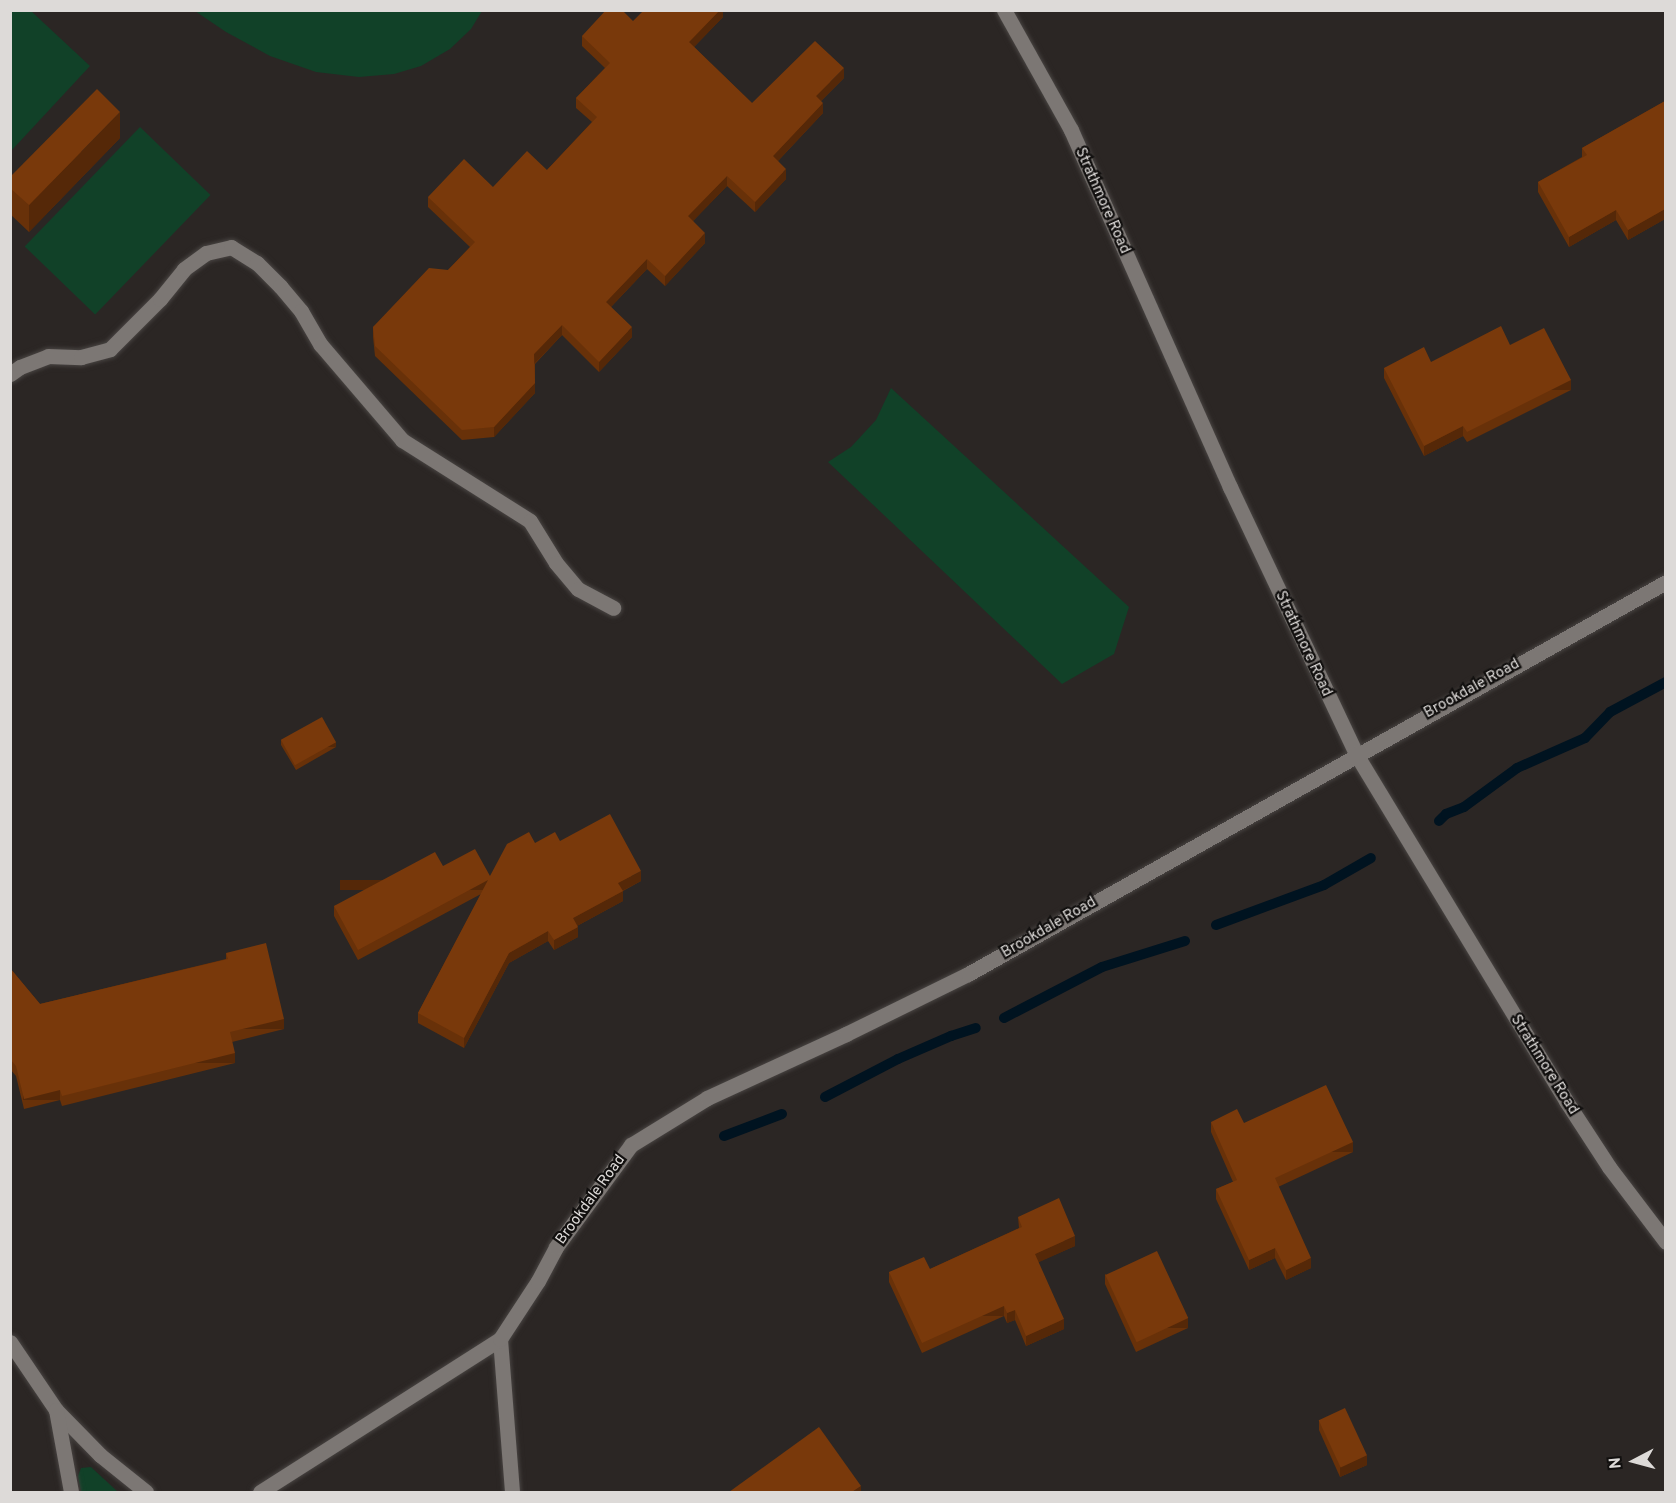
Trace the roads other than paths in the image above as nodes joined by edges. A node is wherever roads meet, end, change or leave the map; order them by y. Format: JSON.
{"nodes":[{"id":1,"x":1004,"y":10,"type":"edge"},
{"id":2,"x":10,"y":374,"type":"edge"},
{"id":3,"x":1665,"y":582,"type":"edge"},
{"id":4,"x":613,"y":608,"type":"dead end"},
{"id":5,"x":1356,"y":754,"type":"junction"},
{"id":6,"x":1665,"y":1242,"type":"edge"},
{"id":7,"x":500,"y":1340,"type":"junction"},
{"id":8,"x":10,"y":1342,"type":"edge"},
{"id":9,"x":56,"y":1410,"type":"junction"},
{"id":10,"x":72,"y":1492,"type":"edge"},
{"id":11,"x":146,"y":1492,"type":"edge"},
{"id":12,"x":260,"y":1492,"type":"edge"},
{"id":13,"x":512,"y":1492,"type":"edge"}],
"edges":[{"from":1,"to":5,"type":"street","name":"Strathmore Road"},
{"from":2,"to":4,"type":"street"},
{"from":3,"to":5,"type":"street","name":"Brookdale Road"},
{"from":5,"to":6,"type":"street","name":"Strathmore Road"},
{"from":5,"to":7,"type":"street","name":"Brookdale Road"},
{"from":7,"to":12,"type":"street","name":"Brookdale Road"},
{"from":7,"to":13,"type":"street"},
{"from":8,"to":9,"type":"street"},
{"from":9,"to":10,"type":"street"},
{"from":9,"to":11,"type":"street"}]}
